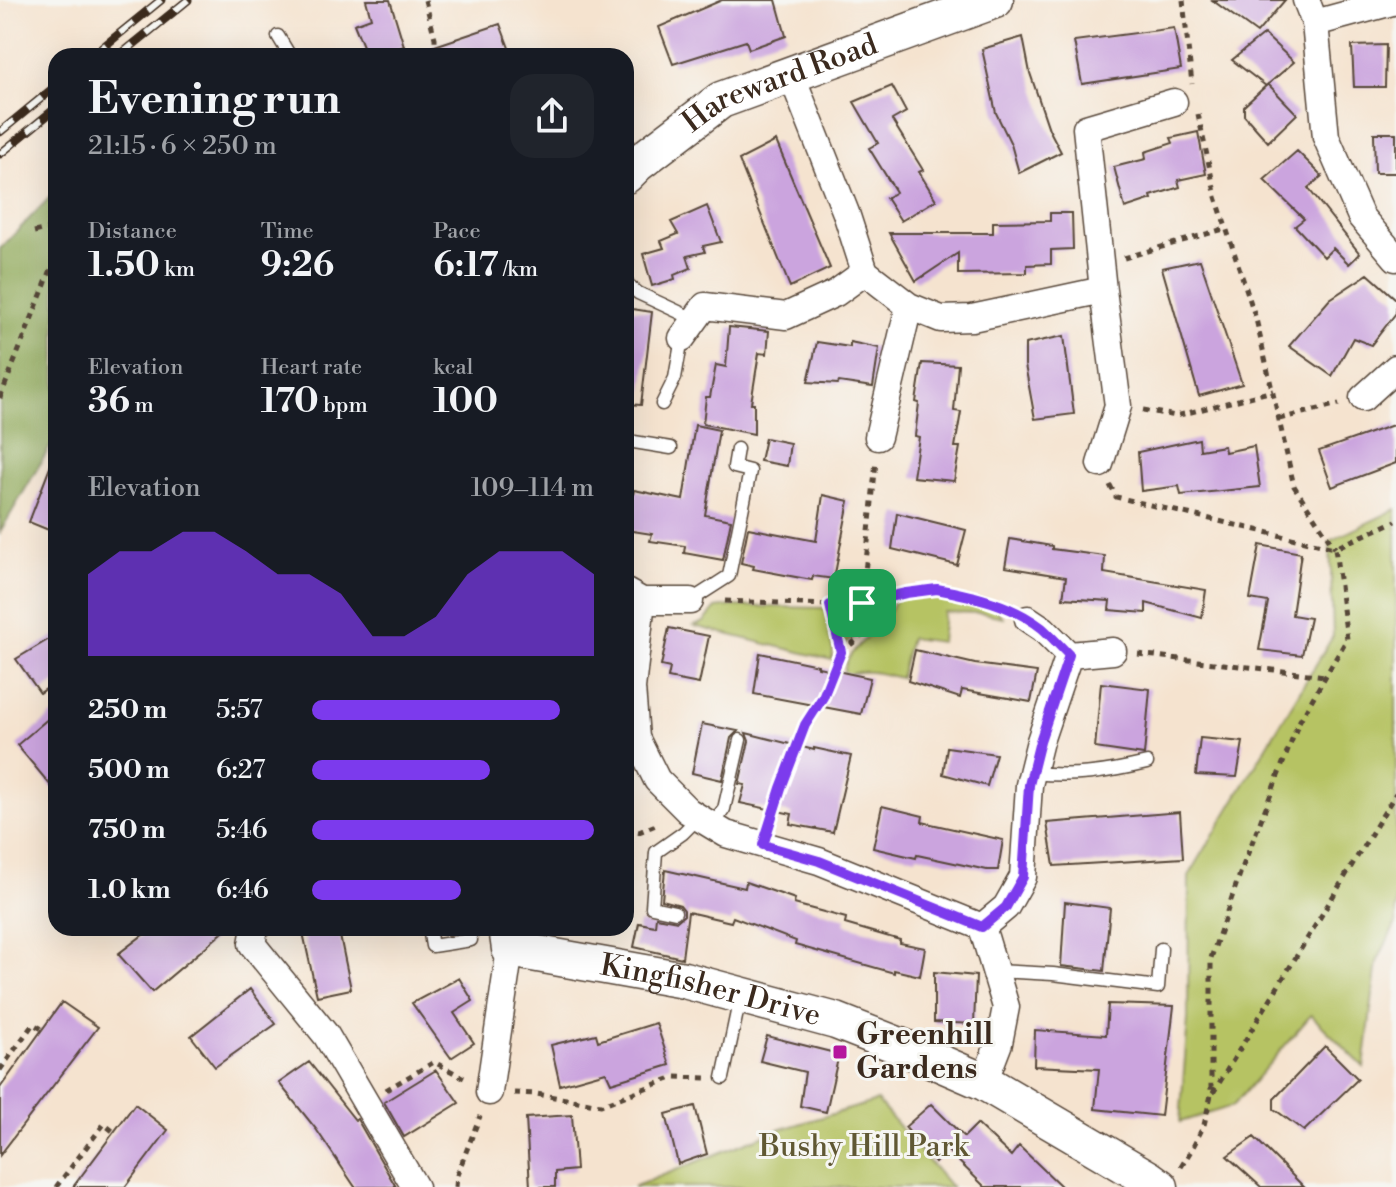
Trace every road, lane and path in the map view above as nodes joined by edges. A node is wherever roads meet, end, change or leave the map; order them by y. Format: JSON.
{"nodes":[{"id":1,"x":425,"y":0,"type":"edge"},
{"id":2,"x":995,"y":0,"type":"edge"},
{"id":3,"x":1183,"y":0,"type":"edge"},
{"id":4,"x":1396,"y":1,"type":"edge"},
{"id":5,"x":1310,"y":11,"type":"edge"},
{"id":6,"x":278,"y":36,"type":"dead end"},
{"id":7,"x":285,"y":48,"type":"edge"},
{"id":8,"x":435,"y":48,"type":"edge"},
{"id":9,"x":791,"y":74,"type":"junction"},
{"id":10,"x":1188,"y":102,"type":"junction"},
{"id":11,"x":634,"y":167,"type":"edge"},
{"id":12,"x":1227,"y":228,"type":"junction"},
{"id":13,"x":48,"y":229,"type":"edge"},
{"id":14,"x":34,"y":232,"type":"dead end"},
{"id":15,"x":1396,"y":258,"type":"edge"},
{"id":16,"x":865,"y":272,"type":"junction"},
{"id":17,"x":48,"y":277,"type":"edge"},
{"id":18,"x":1102,"y":277,"type":"junction"},
{"id":19,"x":634,"y":290,"type":"edge"},
{"id":20,"x":909,"y":306,"type":"junction"},
{"id":21,"x":699,"y":313,"type":"junction"},
{"id":22,"x":1396,"y":368,"type":"edge"},
{"id":23,"x":1273,"y":391,"type":"junction"},
{"id":24,"x":0,"y":398,"type":"edge"},
{"id":25,"x":1363,"y":398,"type":"joint"},
{"id":26,"x":662,"y":404,"type":"dead end"},
{"id":27,"x":1118,"y":406,"type":"junction"},
{"id":28,"x":1279,"y":419,"type":"junction"},
{"id":29,"x":878,"y":437,"type":"joint"},
{"id":30,"x":634,"y":442,"type":"edge"},
{"id":31,"x":671,"y":448,"type":"dead end"},
{"id":32,"x":737,"y":449,"type":"dead end"},
{"id":33,"x":1100,"y":464,"type":"joint"},
{"id":34,"x":1396,"y":521,"type":"edge"},
{"id":35,"x":1335,"y":548,"type":"junction"},
{"id":36,"x":634,"y":596,"type":"edge"},
{"id":37,"x":889,"y":597,"type":"junction"},
{"id":38,"x":690,"y":601,"type":"junction"},
{"id":39,"x":862,"y":603,"type":"junction"},
{"id":40,"x":830,"y":605,"type":"junction"},
{"id":41,"x":1028,"y":619,"type":"joint"},
{"id":42,"x":1113,"y":651,"type":"joint"},
{"id":43,"x":841,"y":652,"type":"junction"},
{"id":44,"x":1069,"y":655,"type":"junction"},
{"id":45,"x":1325,"y":676,"type":"junction"},
{"id":46,"x":634,"y":713,"type":"edge"},
{"id":47,"x":740,"y":740,"type":"dead end"},
{"id":48,"x":1147,"y":763,"type":"dead end"},
{"id":49,"x":1032,"y":773,"type":"junction"},
{"id":50,"x":1396,"y":793,"type":"edge"},
{"id":51,"x":706,"y":821,"type":"junction"},
{"id":52,"x":763,"y":845,"type":"junction"},
{"id":53,"x":675,"y":912,"type":"dead end"},
{"id":54,"x":982,"y":927,"type":"junction"},
{"id":55,"x":254,"y":936,"type":"edge"},
{"id":56,"x":430,"y":936,"type":"edge"},
{"id":57,"x":508,"y":938,"type":"edge"},
{"id":58,"x":471,"y":940,"type":"dead end"},
{"id":59,"x":1161,"y":949,"type":"dead end"},
{"id":60,"x":996,"y":971,"type":"junction"},
{"id":61,"x":741,"y":995,"type":"junction"},
{"id":62,"x":42,"y":1029,"type":"dead end"},
{"id":63,"x":0,"y":1070,"type":"edge"},
{"id":64,"x":723,"y":1078,"type":"joint"},
{"id":65,"x":984,"y":1082,"type":"junction"},
{"id":66,"x":489,"y":1092,"type":"junction"},
{"id":67,"x":1211,"y":1095,"type":"junction"},
{"id":68,"x":366,"y":1102,"type":"junction"},
{"id":69,"x":114,"y":1132,"type":"dead end"},
{"id":70,"x":1158,"y":1182,"type":"edge"},
{"id":71,"x":56,"y":1187,"type":"edge"},
{"id":72,"x":415,"y":1187,"type":"edge"},
{"id":73,"x":456,"y":1187,"type":"edge"}],
"edges":[{"from":1,"to":8,"type":"path"},
{"from":2,"to":9,"type":"street","name":"Hareward Road"},
{"from":3,"to":10,"type":"path"},
{"from":4,"to":5,"type":"street"},
{"from":5,"to":15,"type":"street"},
{"from":6,"to":7,"type":"lane"},
{"from":9,"to":11,"type":"street","name":"Hareward Road"},
{"from":9,"to":16,"type":"street"},
{"from":10,"to":12,"type":"path"},
{"from":10,"to":18,"type":"street"},
{"from":12,"to":18,"type":"path"},
{"from":12,"to":23,"type":"path"},
{"from":13,"to":14,"type":"path"},
{"from":16,"to":20,"type":"street"},
{"from":16,"to":21,"type":"street"},
{"from":17,"to":24,"type":"path"},
{"from":18,"to":20,"type":"street"},
{"from":18,"to":27,"type":"street"},
{"from":19,"to":21,"type":"lane"},
{"from":20,"to":29,"type":"street"},
{"from":21,"to":26,"type":"lane"},
{"from":22,"to":25,"type":"street"},
{"from":23,"to":27,"type":"path"},
{"from":23,"to":28,"type":"path"},
{"from":25,"to":28,"type":"path"},
{"from":27,"to":33,"type":"street"},
{"from":28,"to":35,"type":"path"},
{"from":29,"to":39,"type":"path"},
{"from":30,"to":31,"type":"lane"},
{"from":32,"to":38,"type":"lane"},
{"from":33,"to":35,"type":"path"},
{"from":34,"to":35,"type":"path"},
{"from":35,"to":45,"type":"path"},
{"from":36,"to":38,"type":"street"},
{"from":37,"to":39,"type":"path"},
{"from":37,"to":41,"type":"path"},
{"from":37,"to":43,"type":"path"},
{"from":38,"to":40,"type":"path"},
{"from":39,"to":40,"type":"path"},
{"from":40,"to":43,"type":"path"},
{"from":41,"to":44,"type":"street"},
{"from":42,"to":44,"type":"street"},
{"from":42,"to":45,"type":"path"},
{"from":43,"to":52,"type":"path"},
{"from":44,"to":49,"type":"street"},
{"from":45,"to":67,"type":"path"},
{"from":46,"to":51,"type":"street"},
{"from":47,"to":51,"type":"lane"},
{"from":48,"to":49,"type":"lane"},
{"from":49,"to":54,"type":"street"},
{"from":50,"to":67,"type":"path"},
{"from":51,"to":52,"type":"street"},
{"from":51,"to":53,"type":"lane"},
{"from":52,"to":54,"type":"street"},
{"from":54,"to":60,"type":"street"},
{"from":55,"to":68,"type":"street"},
{"from":56,"to":58,"type":"lane"},
{"from":57,"to":61,"type":"street","name":"Kingfisher Drive"},
{"from":57,"to":66,"type":"street"},
{"from":59,"to":60,"type":"lane"},
{"from":60,"to":65,"type":"street"},
{"from":61,"to":64,"type":"lane"},
{"from":61,"to":65,"type":"street","name":"Kingfisher Drive"},
{"from":62,"to":63,"type":"path"},
{"from":64,"to":66,"type":"path"},
{"from":65,"to":70,"type":"street","name":"Kingfisher Drive"},
{"from":66,"to":68,"type":"path"},
{"from":66,"to":73,"type":"path"},
{"from":67,"to":70,"type":"path"},
{"from":68,"to":72,"type":"street"},
{"from":69,"to":71,"type":"path"}]}
